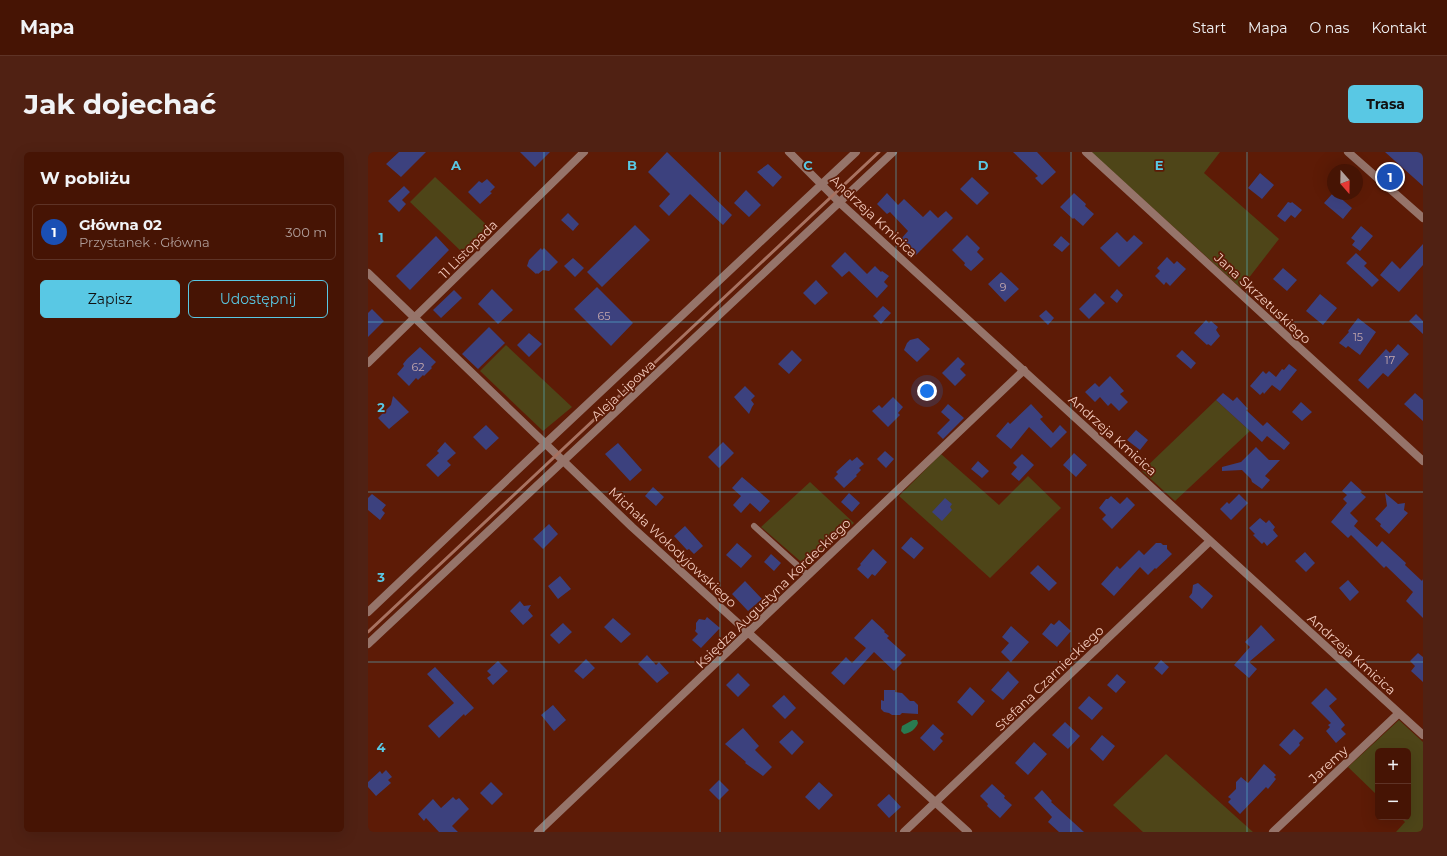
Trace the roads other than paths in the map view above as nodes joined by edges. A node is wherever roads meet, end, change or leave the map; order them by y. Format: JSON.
{"nodes":[{"id":1,"x":584,"y":152,"type":"edge"},
{"id":2,"x":789,"y":152,"type":"edge"},
{"id":3,"x":856,"y":152,"type":"edge"},
{"id":4,"x":893,"y":152,"type":"edge"},
{"id":5,"x":1086,"y":152,"type":"edge"},
{"id":6,"x":1348,"y":152,"type":"edge"},
{"id":7,"x":822,"y":183,"type":"junction"},
{"id":8,"x":840,"y":203,"type":"junction"},
{"id":9,"x":1422,"y":215,"type":"edge"},
{"id":10,"x":368,"y":274,"type":"edge"},
{"id":11,"x":415,"y":318,"type":"junction"},
{"id":12,"x":368,"y":363,"type":"edge"},
{"id":13,"x":1024,"y":370,"type":"junction"},
{"id":14,"x":546,"y":443,"type":"junction"},
{"id":15,"x":1423,"y":461,"type":"edge"},
{"id":16,"x":564,"y":462,"type":"junction"},
{"id":17,"x":754,"y":526,"type":"dead end"},
{"id":18,"x":1210,"y":540,"type":"junction"},
{"id":19,"x":808,"y":575,"type":"junction"},
{"id":20,"x":368,"y":612,"type":"edge"},
{"id":21,"x":749,"y":633,"type":"junction"},
{"id":22,"x":368,"y":644,"type":"edge"},
{"id":23,"x":1399,"y":713,"type":"junction"},
{"id":24,"x":1423,"y":735,"type":"edge"},
{"id":25,"x":935,"y":802,"type":"junction"},
{"id":26,"x":538,"y":832,"type":"edge"},
{"id":27,"x":904,"y":832,"type":"edge"},
{"id":28,"x":968,"y":832,"type":"edge"},
{"id":29,"x":1273,"y":832,"type":"edge"}],
"edges":[{"from":1,"to":11,"type":"street","name":"11 Listopada"},
{"from":2,"to":7,"type":"street","name":"Andrzeja Kmicica"},
{"from":3,"to":7,"type":"street","name":"Aleja Lipowa"},
{"from":4,"to":8,"type":"street","name":"Aleja Lipowa"},
{"from":5,"to":15,"type":"street","name":"Jana Skrzetuskiego"},
{"from":6,"to":9,"type":"street"},
{"from":7,"to":8,"type":"street","name":"Andrzeja Kmicica"},
{"from":7,"to":14,"type":"street","name":"Aleja Lipowa"},
{"from":8,"to":13,"type":"street","name":"Andrzeja Kmicica"},
{"from":8,"to":16,"type":"street","name":"Aleja Lipowa"},
{"from":10,"to":11,"type":"street","name":"Michała Wołodyjowskiego"},
{"from":11,"to":12,"type":"street","name":"11 Listopada"},
{"from":11,"to":14,"type":"street","name":"Michała Wołodyjowskiego"},
{"from":13,"to":18,"type":"street","name":"Andrzeja Kmicica"},
{"from":13,"to":19,"type":"street","name":"Księdza Augustyna Kordeckiego"},
{"from":14,"to":16,"type":"street","name":"Michała Wołodyjowskiego"},
{"from":14,"to":20,"type":"street","name":"Aleja Lipowa"},
{"from":16,"to":21,"type":"street","name":"Michała Wołodyjowskiego"},
{"from":16,"to":22,"type":"street","name":"Aleja Lipowa"},
{"from":17,"to":19,"type":"lane"},
{"from":18,"to":23,"type":"street","name":"Andrzeja Kmicica"},
{"from":18,"to":25,"type":"street","name":"Stefana Czarnieckiego"},
{"from":19,"to":21,"type":"street","name":"Księdza Augustyna Kordeckiego"},
{"from":21,"to":25,"type":"street","name":"Michała Wołodyjowskiego"},
{"from":21,"to":26,"type":"street","name":"Księdza Augustyna Kordeckiego"},
{"from":23,"to":24,"type":"street","name":"Andrzeja Kmicica"},
{"from":23,"to":29,"type":"street","name":"Jaremy"},
{"from":25,"to":27,"type":"street","name":"Stefana Czarnieckiego"},
{"from":25,"to":28,"type":"street","name":"Michała Wołodyjowskiego"}]}
